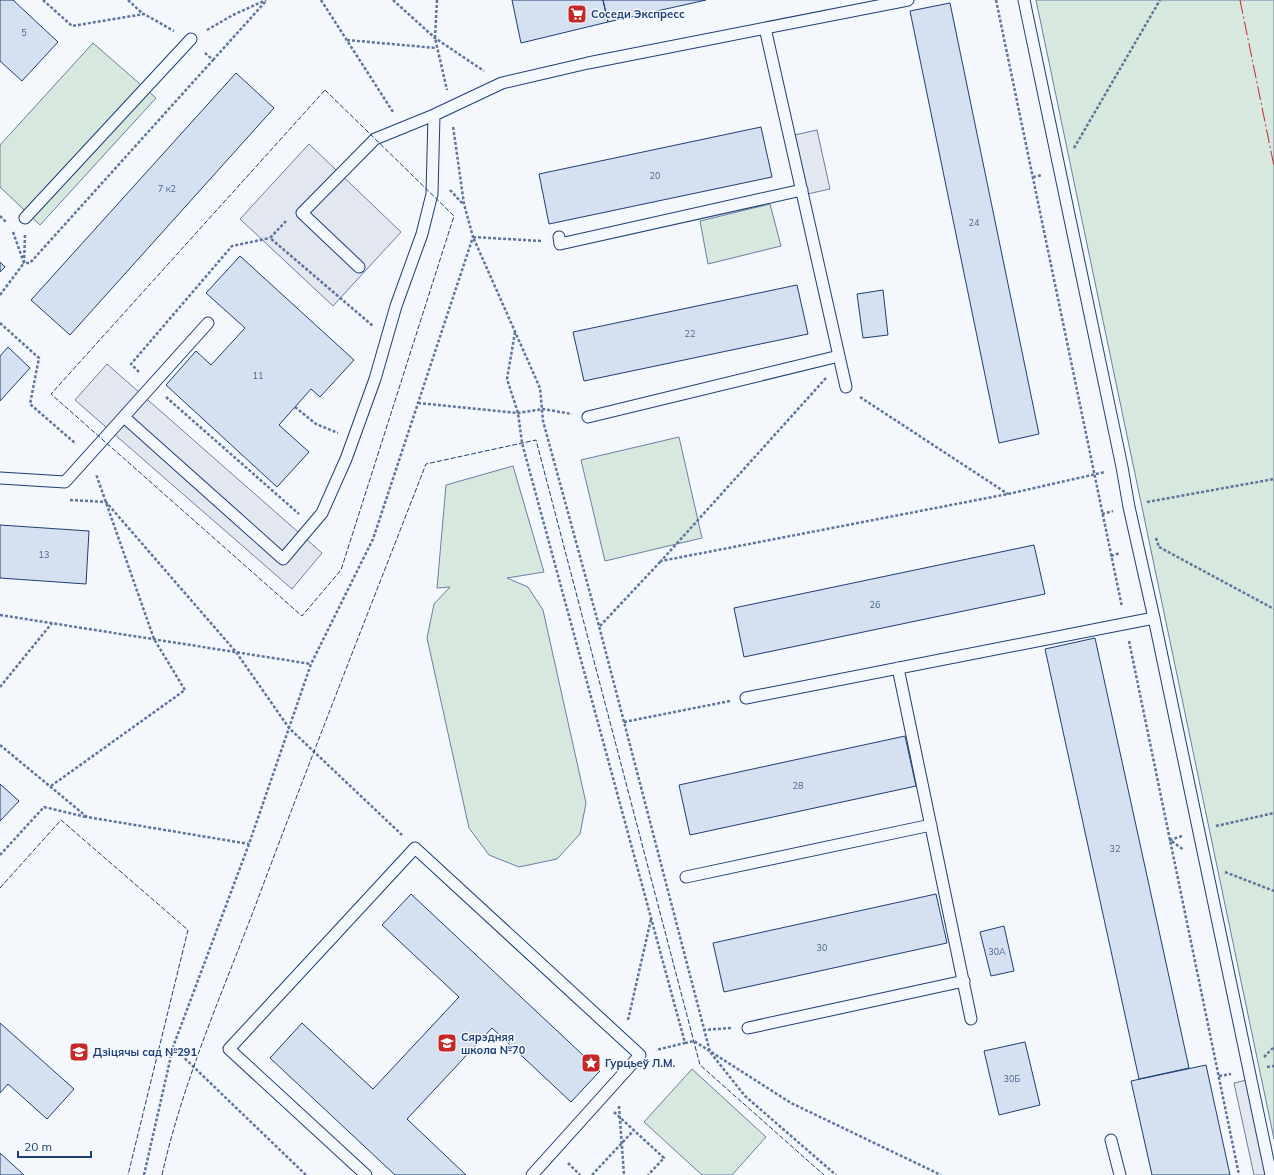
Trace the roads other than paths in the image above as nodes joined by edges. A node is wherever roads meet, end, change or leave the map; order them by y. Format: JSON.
{"nodes":[{"id":1,"x":908,"y":0,"type":"edge"},
{"id":2,"x":1024,"y":0,"type":"edge"},
{"id":3,"x":764,"y":28,"type":"junction"},
{"id":4,"x":191,"y":39,"type":"road end"},
{"id":5,"x":434,"y":115,"type":"junction"},
{"id":6,"x":802,"y":190,"type":"junction"},
{"id":7,"x":25,"y":218,"type":"road end"},
{"id":8,"x":559,"y":241,"type":"road end"},
{"id":9,"x":359,"y":267,"type":"dead end"},
{"id":10,"x":208,"y":323,"type":"dead end"},
{"id":11,"x":839,"y":360,"type":"junction"},
{"id":12,"x":846,"y":387,"type":"road end"},
{"id":13,"x":124,"y":417,"type":"junction"},
{"id":14,"x":588,"y":417,"type":"road end"},
{"id":15,"x":0,"y":478,"type":"edge"},
{"id":16,"x":1154,"y":618,"type":"junction"},
{"id":17,"x":898,"y":668,"type":"junction"},
{"id":18,"x":746,"y":698,"type":"road end"},
{"id":19,"x":931,"y":825,"type":"junction"},
{"id":20,"x":686,"y":877,"type":"dead end"},
{"id":21,"x":964,"y":981,"type":"junction"},
{"id":22,"x":971,"y":1019,"type":"dead end"},
{"id":23,"x":748,"y":1028,"type":"road end"},
{"id":24,"x":1112,"y":1140,"type":"dead end"},
{"id":25,"x":366,"y":1175,"type":"edge"},
{"id":26,"x":532,"y":1175,"type":"edge"},
{"id":27,"x":1120,"y":1175,"type":"edge"},
{"id":28,"x":1271,"y":1175,"type":"edge"}],
"edges":[{"from":1,"to":3,"type":"lane"},
{"from":2,"to":16,"type":"lane"},
{"from":3,"to":5,"type":"lane"},
{"from":3,"to":6,"type":"lane"},
{"from":4,"to":7,"type":"lane"},
{"from":5,"to":9,"type":"lane"},
{"from":5,"to":13,"type":"lane"},
{"from":6,"to":8,"type":"lane"},
{"from":6,"to":11,"type":"lane"},
{"from":10,"to":13,"type":"lane"},
{"from":11,"to":12,"type":"lane"},
{"from":11,"to":14,"type":"lane"},
{"from":13,"to":15,"type":"lane"},
{"from":16,"to":17,"type":"lane"},
{"from":16,"to":28,"type":"lane"},
{"from":17,"to":18,"type":"lane"},
{"from":17,"to":19,"type":"lane"},
{"from":19,"to":20,"type":"lane"},
{"from":19,"to":21,"type":"lane"},
{"from":21,"to":22,"type":"lane"},
{"from":21,"to":23,"type":"lane"},
{"from":24,"to":27,"type":"lane"},
{"from":25,"to":26,"type":"lane"}]}
